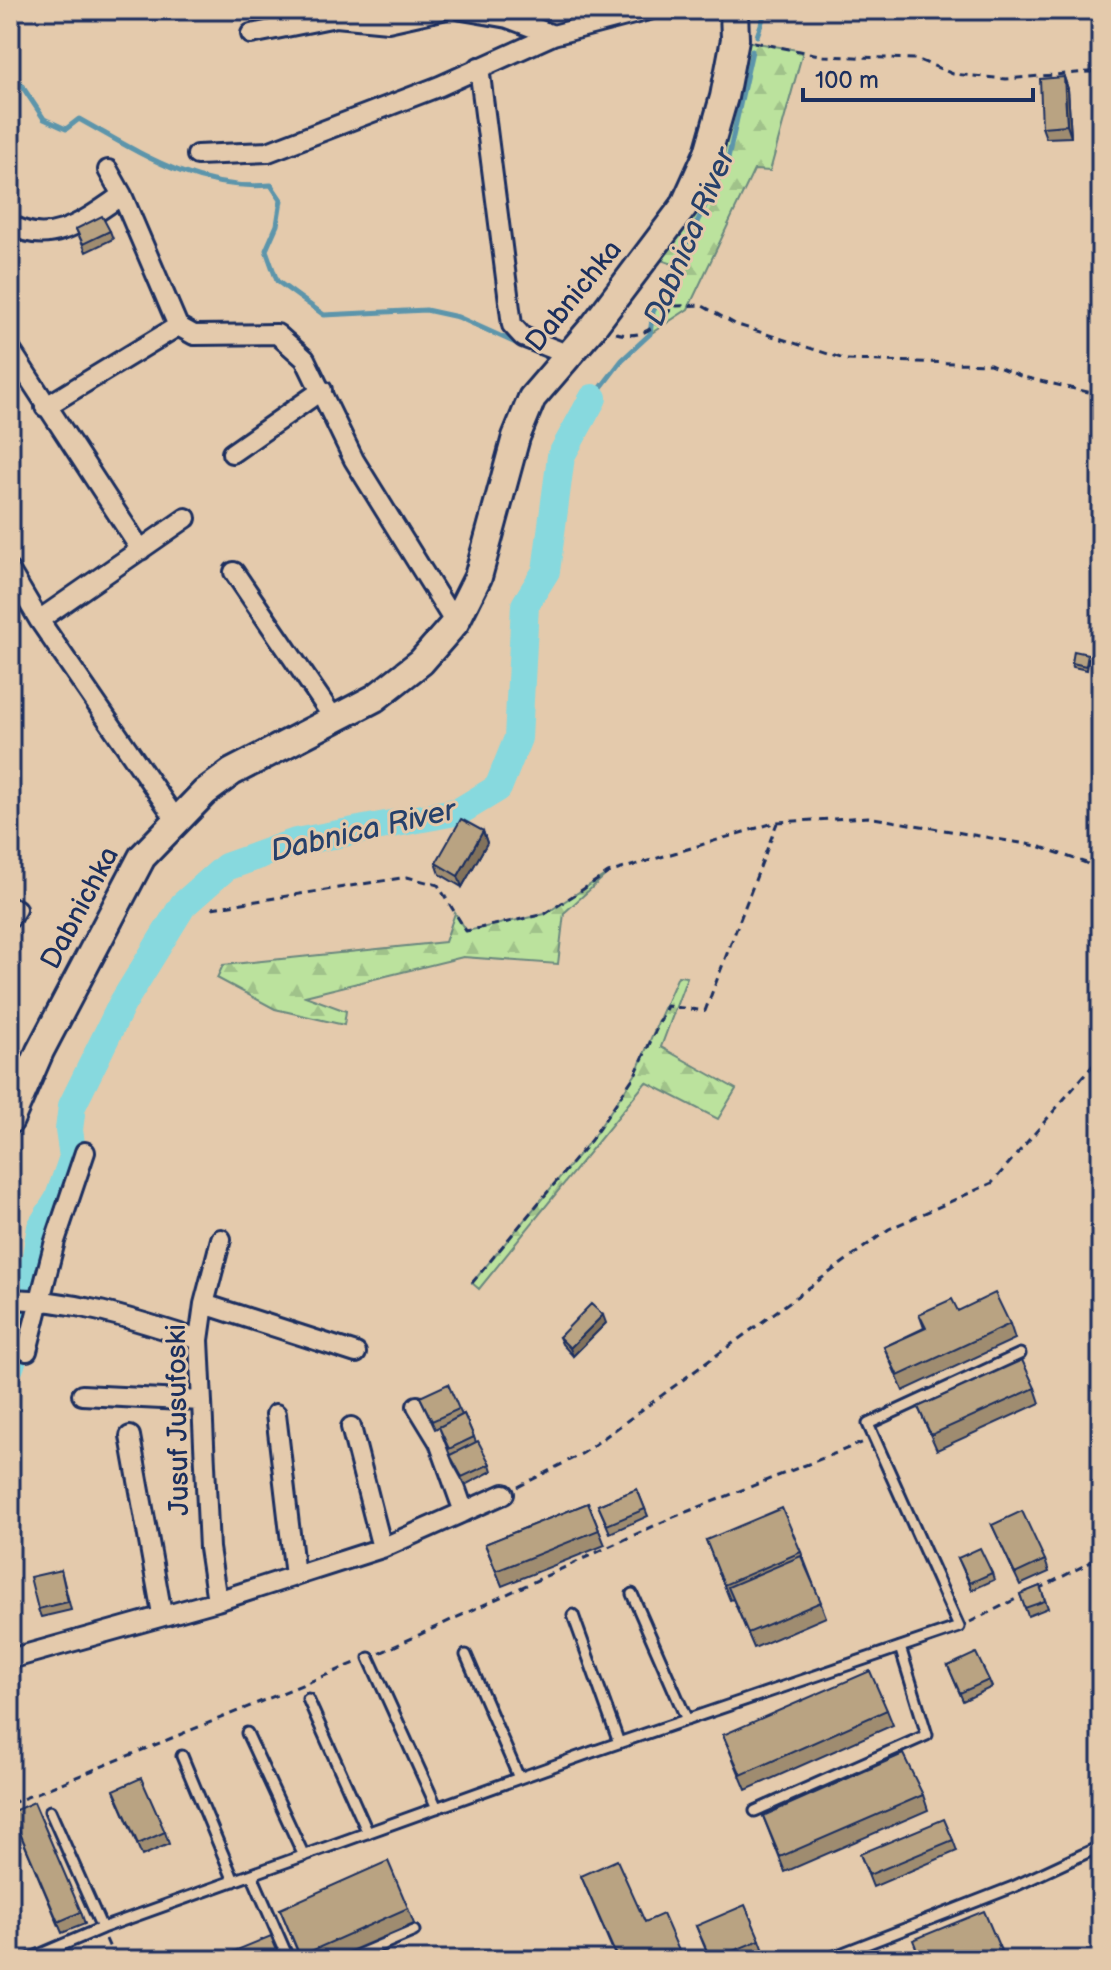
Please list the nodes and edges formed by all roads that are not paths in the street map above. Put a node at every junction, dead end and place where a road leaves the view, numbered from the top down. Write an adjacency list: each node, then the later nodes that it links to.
1 (442, 10): 6 (street)
2 (462, 10): 7 (street)
3 (649, 10): 5 (street)
4 (734, 10): 15 (street, Dabnichka)
5 (624, 13): 7 (street)
6 (251, 34)
7 (553, 35): 8 (street)
8 (479, 67): 9 (street); 15 (street)
9 (197, 155)
10 (108, 170): 11 (street)
11 (122, 195): 12 (street); 13 (street)
12 (10, 224)
13 (178, 326): 16 (street); 17 (street)
14 (10, 349): 17 (street)
15 (569, 355): 24 (street, Dabnichka)
16 (322, 390): 18 (street); 24 (street)
17 (45, 407): 20 (street)
18 (232, 453)
19 (186, 518): 20 (street)
20 (141, 550): 23 (street)
21 (10, 571): 23 (street)
22 (234, 572): 25 (street)
23 (39, 620): 26 (street)
24 (455, 623): 25 (street, Dabnichka)
25 (335, 720): 26 (street, Dabnichka)
26 (177, 821): 27 (street, Dabnichka)
27 (10, 1120)
28 (85, 1152): 31 (street)
29 (221, 1239): 32 (street, Jusuf Jusufoski)
30 (10, 1299): 31 (street)
31 (41, 1299): 33 (street); 34 (street)
32 (204, 1304): 33 (street, Jusuf Jusufoski); 35 (street)
33 (199, 1340): 38 (street, Jusuf Jusufoski)
34 (27, 1351)
35 (356, 1353)
36 (1020, 1354): 51 (lane)
37 (82, 1395): 38 (street)
38 (202, 1401): 48 (street, Jusuf Jusufoski)
39 (417, 1406): 44 (street)
40 (276, 1414): 46 (street)
41 (351, 1427): 45 (street)
42 (130, 1436): 49 (street)
43 (504, 1494): 44 (street)
44 (464, 1512): 45 (street)
45 (382, 1548): 46 (street)
46 (295, 1576): 48 (street)
47 (632, 1594): 56 (lane)
48 (217, 1601): 49 (street)
49 (162, 1614): 54 (street)
50 (573, 1615): 58 (lane)
51 (900, 1647): 56 (lane); 63 (lane)
52 (466, 1655): 60 (lane)
53 (369, 1658): 61 (lane)
54 (10, 1659)
55 (308, 1699): 64 (lane)
56 (687, 1720): 58 (lane)
57 (247, 1733): 66 (lane)
58 (619, 1743): 60 (lane)
59 (182, 1756): 68 (lane)
60 (519, 1778): 61 (lane)
61 (437, 1808): 64 (lane)
62 (50, 1811): 69 (lane)
63 (755, 1811)
64 (368, 1833): 66 (lane)
65 (1101, 1846): 74 (lane)
66 (304, 1856): 67 (lane)
67 (252, 1875): 68 (lane); 72 (lane)
68 (234, 1881): 69 (lane)
69 (102, 1928): 71 (lane)
70 (414, 1931): 73 (lane)
71 (27, 1960)
72 (289, 1960)
73 (346, 1960)
74 (825, 1960)

